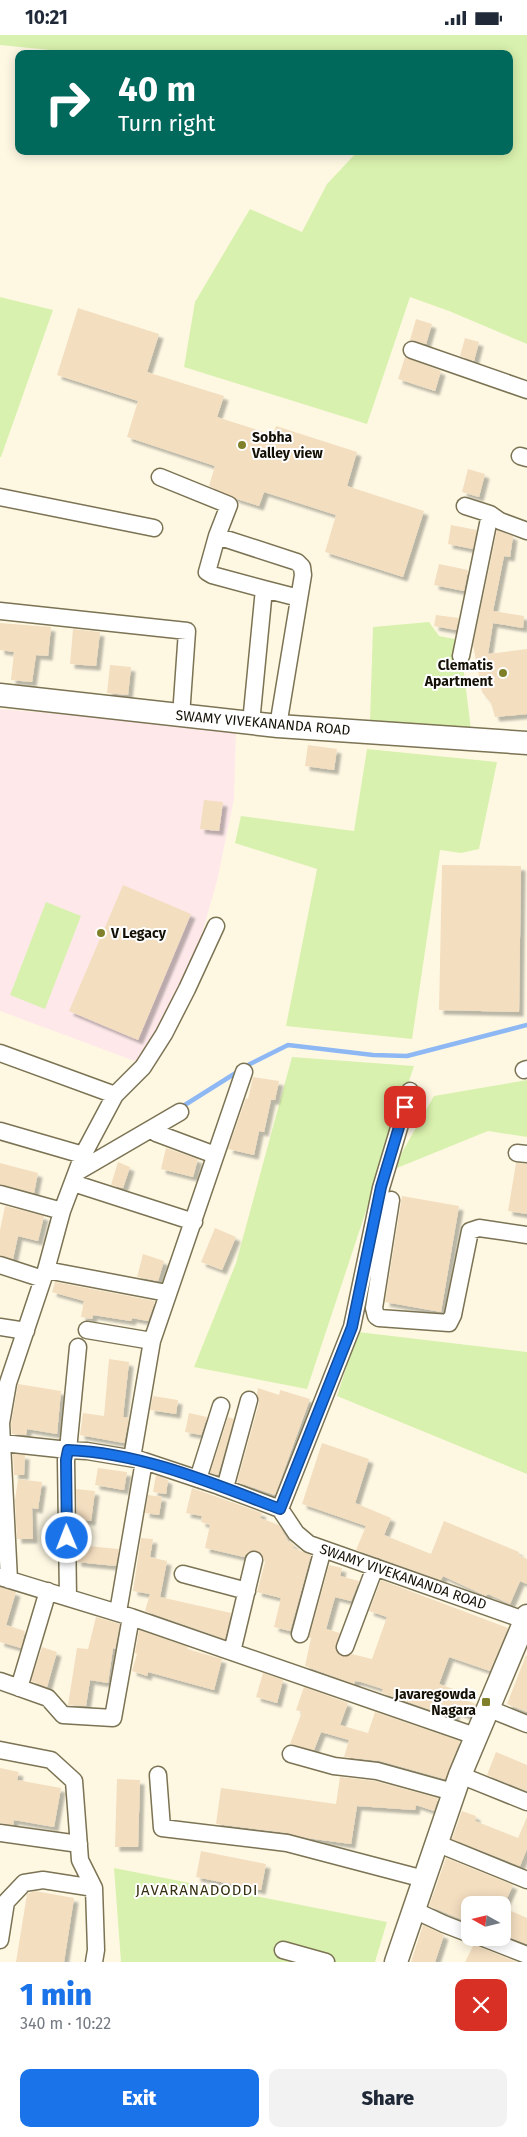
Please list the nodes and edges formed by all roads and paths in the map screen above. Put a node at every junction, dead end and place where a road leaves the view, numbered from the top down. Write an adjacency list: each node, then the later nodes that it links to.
1 (412, 350): 2 (street)
2 (527, 390)
3 (160, 477): 9 (street)
4 (0, 497): 7 (street)
5 (465, 506): 6 (street)
6 (490, 514): 8 (street); 13 (street)
7 (154, 528)
8 (527, 531)
9 (217, 536): 10 (street); 11 (street)
10 (264, 589): 11 (street); 14 (street)
11 (299, 598): 15 (street)
12 (0, 611): 17 (street)
13 (461, 656)
14 (256, 675): 15 (street); 18 (street)
15 (284, 678): 19 (street)
16 (0, 695): 17 (street, SWAMY VIVEKANANDA ROAD)
17 (181, 716): 18 (street, SWAMY VIVEKANANDA ROAD)
18 (251, 723): 19 (street, SWAMY VIVEKANANDA ROAD)
19 (278, 726): 20 (street, SWAMY VIVEKANANDA ROAD)
20 (527, 743)
21 (216, 926): 25 (street)
22 (0, 1053): 25 (street)
23 (244, 1072): 30 (street)
24 (410, 1091): 52 (street)
25 (115, 1095): 29 (street)
26 (180, 1112): 31 (street)
27 (0, 1131): 29 (street)
28 (156, 1133): 30 (street)
29 (83, 1155): 31 (street)
30 (215, 1155): 35 (street)
31 (75, 1178): 34 (street); 35 (street)
32 (0, 1194): 34 (street)
33 (391, 1200): 36 (street)
34 (62, 1211): 38 (street)
35 (194, 1222): 39 (street)
36 (527, 1235)
37 (0, 1265): 38 (street)
38 (44, 1275): 39 (street); 42 (street)
39 (168, 1293): 43 (street)
40 (0, 1327): 42 (street)
41 (87, 1330): 43 (street)
42 (26, 1331): 47 (street)
43 (152, 1341): 49 (street)
44 (78, 1347): 48 (street)
45 (249, 1400): 51 (street)
46 (221, 1406): 50 (street)
47 (3, 1443): 48 (street); 57 (street)
48 (68, 1450): 49 (street); 60 (street)
49 (138, 1460): 50 (street); 61 (street)
50 (198, 1479): 51 (street)
51 (225, 1488): 52 (street)
52 (280, 1509): 53 (street, SWAMY VIVEKANANDA ROAD)
53 (323, 1549): 55 (street, SWAMY VIVEKANANDA ROAD); 63 (street)
54 (254, 1559): 59 (street)
55 (375, 1567): 62 (street, SWAMY VIVEKANANDA ROAD); 64 (street)
56 (182, 1574): 59 (street)
57 (5, 1579): 58 (street)
58 (48, 1591): 60 (street); 67 (street)
59 (246, 1591): 65 (street)
60 (68, 1597): 61 (street)
61 (125, 1615): 65 (street); 67 (street)
62 (526, 1619): 68 (street, SWAMY VIVEKANANDA ROAD)
63 (300, 1634)
64 (345, 1647)
65 (232, 1652): 70 (street)
66 (0, 1681): 67 (street)
67 (19, 1688)
68 (487, 1708): 69 (street); 70 (street, SWAMY VIVEKANANDA ROAD)
69 (527, 1724)
70 (475, 1736): 74 (street, SWAMY VIVEKANANDA ROAD)
71 (0, 1749): 78 (street)
72 (291, 1754): 74 (street)
73 (158, 1775): 79 (street)
74 (457, 1784): 75 (street); 77 (street, SWAMY VIVEKANANDA ROAD)
75 (527, 1802)
76 (0, 1833): 78 (street)
77 (436, 1843): 79 (street, SWAMY VIVEKANANDA ROAD); 80 (street)
78 (79, 1844): 81 (street)
79 (424, 1879): 82 (street, SWAMY VIVEKANANDA ROAD)
80 (527, 1880)
81 (94, 1888): 84 (street); 88 (street)
82 (414, 1910): 83 (street); 90 (street, SWAMY VIVEKANANDA ROAD)
83 (461, 1930)
84 (0, 1940)
85 (504, 1946): 87 (street)
86 (283, 1950): 89 (street)
87 (527, 1955)
88 (94, 1962)
89 (326, 1962)
90 (396, 1962)

